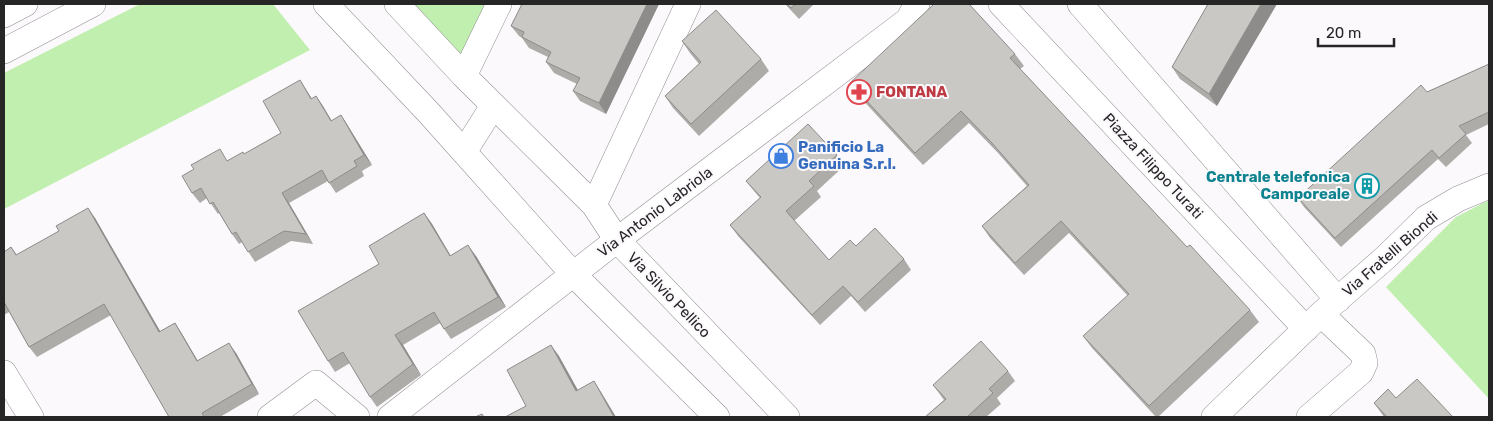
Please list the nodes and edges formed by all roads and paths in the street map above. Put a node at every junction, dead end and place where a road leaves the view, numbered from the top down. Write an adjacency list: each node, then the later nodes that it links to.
1 (25, 4): 10 (street)
2 (93, 4): 11 (street)
3 (326, 4): 14 (street)
4 (397, 4): 12 (street, Via Silvio Pellico)
5 (499, 4): 12 (street)
6 (688, 4): 16 (street)
7 (917, 4): 17 (street, Via Antonio Labriola)
8 (1001, 4): 19 (street, Piazza Filippo Turati)
9 (1080, 4): 19 (street)
10 (4, 15)
11 (4, 50)
12 (464, 76): 13 (street, Via Silvio Pellico)
13 (493, 106): 14 (street); 16 (street, Via Silvio Pellico)
14 (464, 152): 18 (street)
15 (1489, 186): 19 (street, Via Fratelli Biondi)
16 (594, 205): 17 (street, Via Silvio Pellico)
17 (617, 240): 18 (street, Via Antonio Labriola); 26 (street, Via Silvio Pellico)
18 (573, 274): 24 (street, Via Antonio Labriola); 25 (street)
19 (1322, 314): 27 (street, Via Fratelli Biondi); 28 (street)
20 (4, 374): 21 (street)
21 (31, 417)
22 (270, 417): 23 (street)
23 (357, 417)
24 (390, 417)
25 (717, 417)
26 (787, 417)
27 (1214, 417)
28 (1309, 417)

